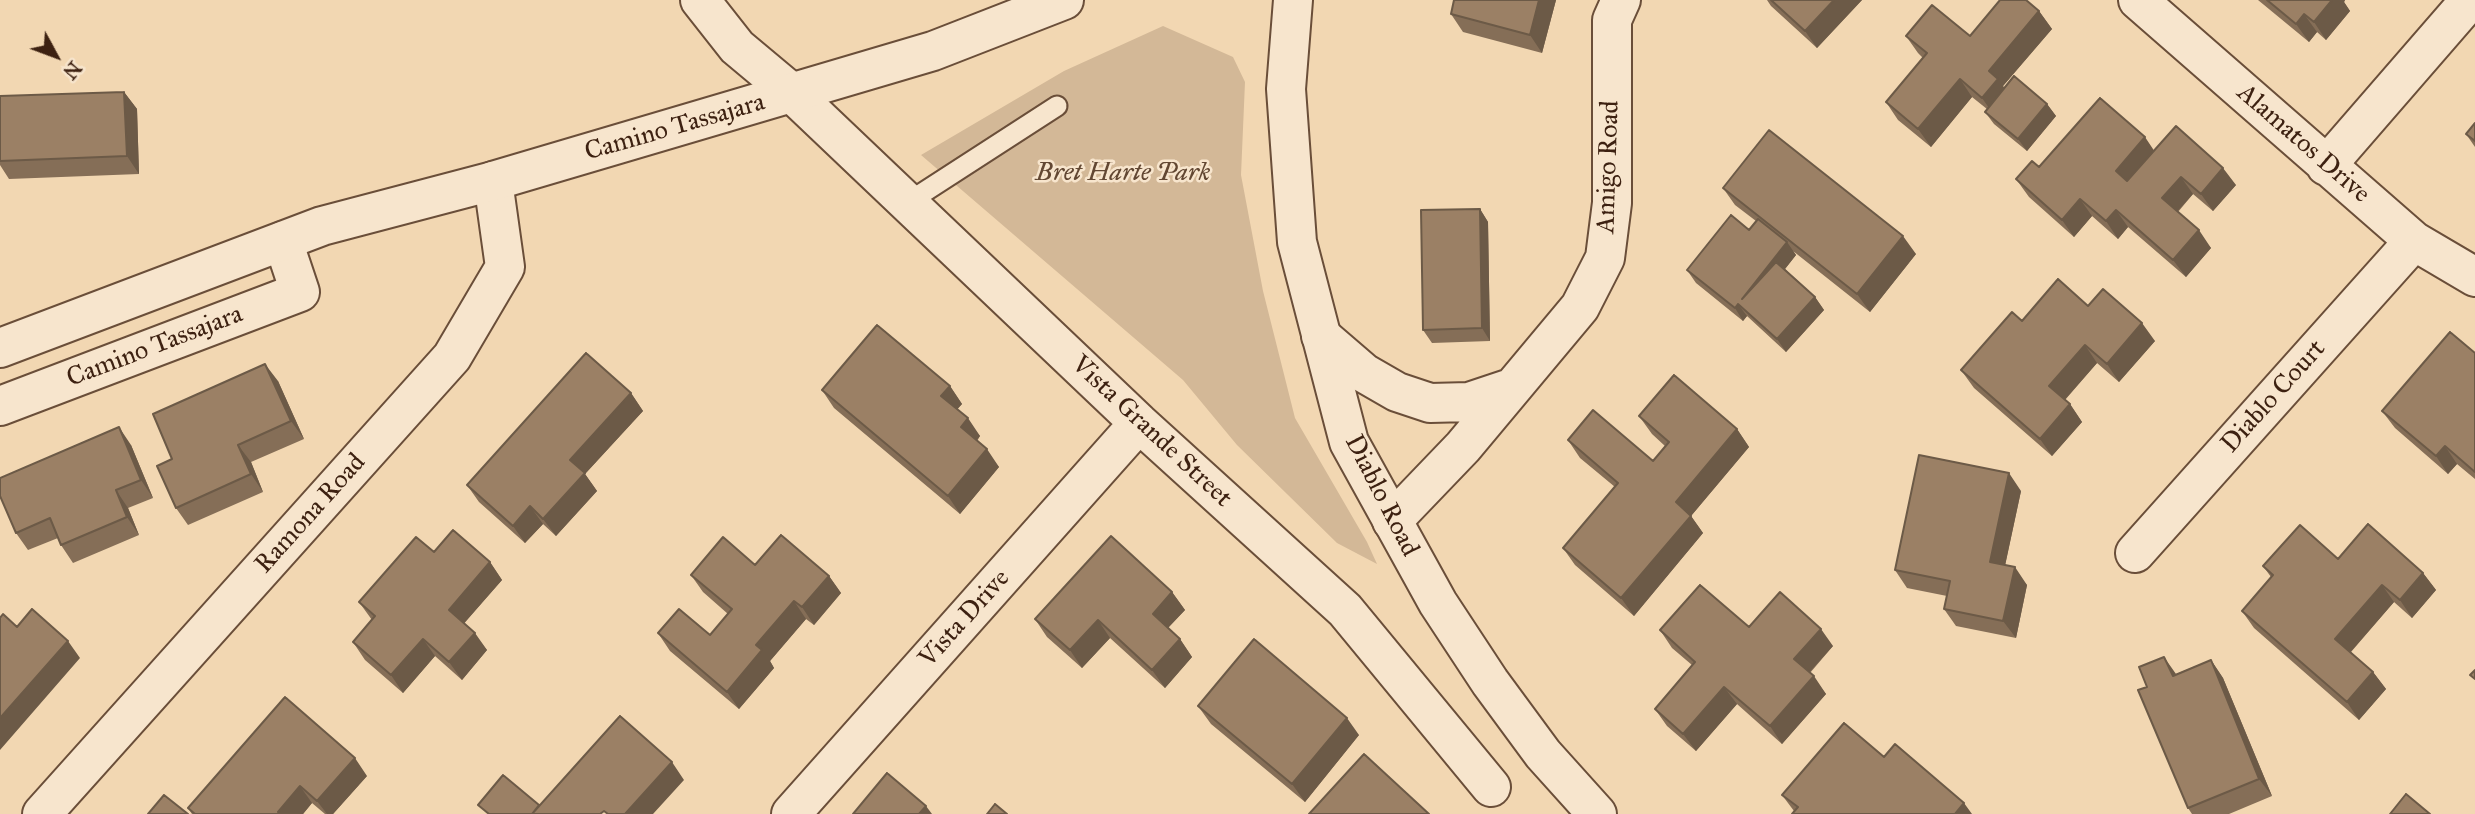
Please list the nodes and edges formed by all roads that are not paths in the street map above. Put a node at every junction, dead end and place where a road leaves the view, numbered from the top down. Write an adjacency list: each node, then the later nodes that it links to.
1 (700, 0): 7 (street, Vista Grande Street)
2 (1064, 0): 7 (street, Camino Tassajara)
3 (1293, 0): 15 (street, Diablo Road)
4 (1621, 0): 17 (street, Amigo Road)
5 (2138, 0): 9 (street, Alamatos Drive)
6 (2470, 0): 9 (street)
7 (792, 93): 10 (street, Camino Tassajara); 11 (street, Vista Grande Street)
8 (1057, 106): 11 (lane)
9 (2326, 166): 13 (street, Alamatos Drive)
10 (493, 181): 12 (street, Camino Tassajara); 23 (street, Ramona Road)
11 (907, 203): 19 (street, Vista Grande Street)
12 (283, 241): 16 (street, Camino Tassajara); 18 (street, Camino Tassajara)
13 (2414, 241): 14 (street, Alamatos Drive); 21 (street, Diablo Court)
14 (2475, 277)
15 (1321, 336): 17 (street); 20 (street, Diablo Road)
16 (0, 348)
17 (1511, 388): 20 (street, Amigo Road)
18 (0, 406)
19 (1139, 423): 22 (street, Vista Grande Street); 24 (street, Vista Drive)
20 (1392, 521): 25 (street, Diablo Road)
21 (2135, 553)
22 (1491, 787)
23 (42, 814)
24 (791, 814)
25 (1597, 814)

